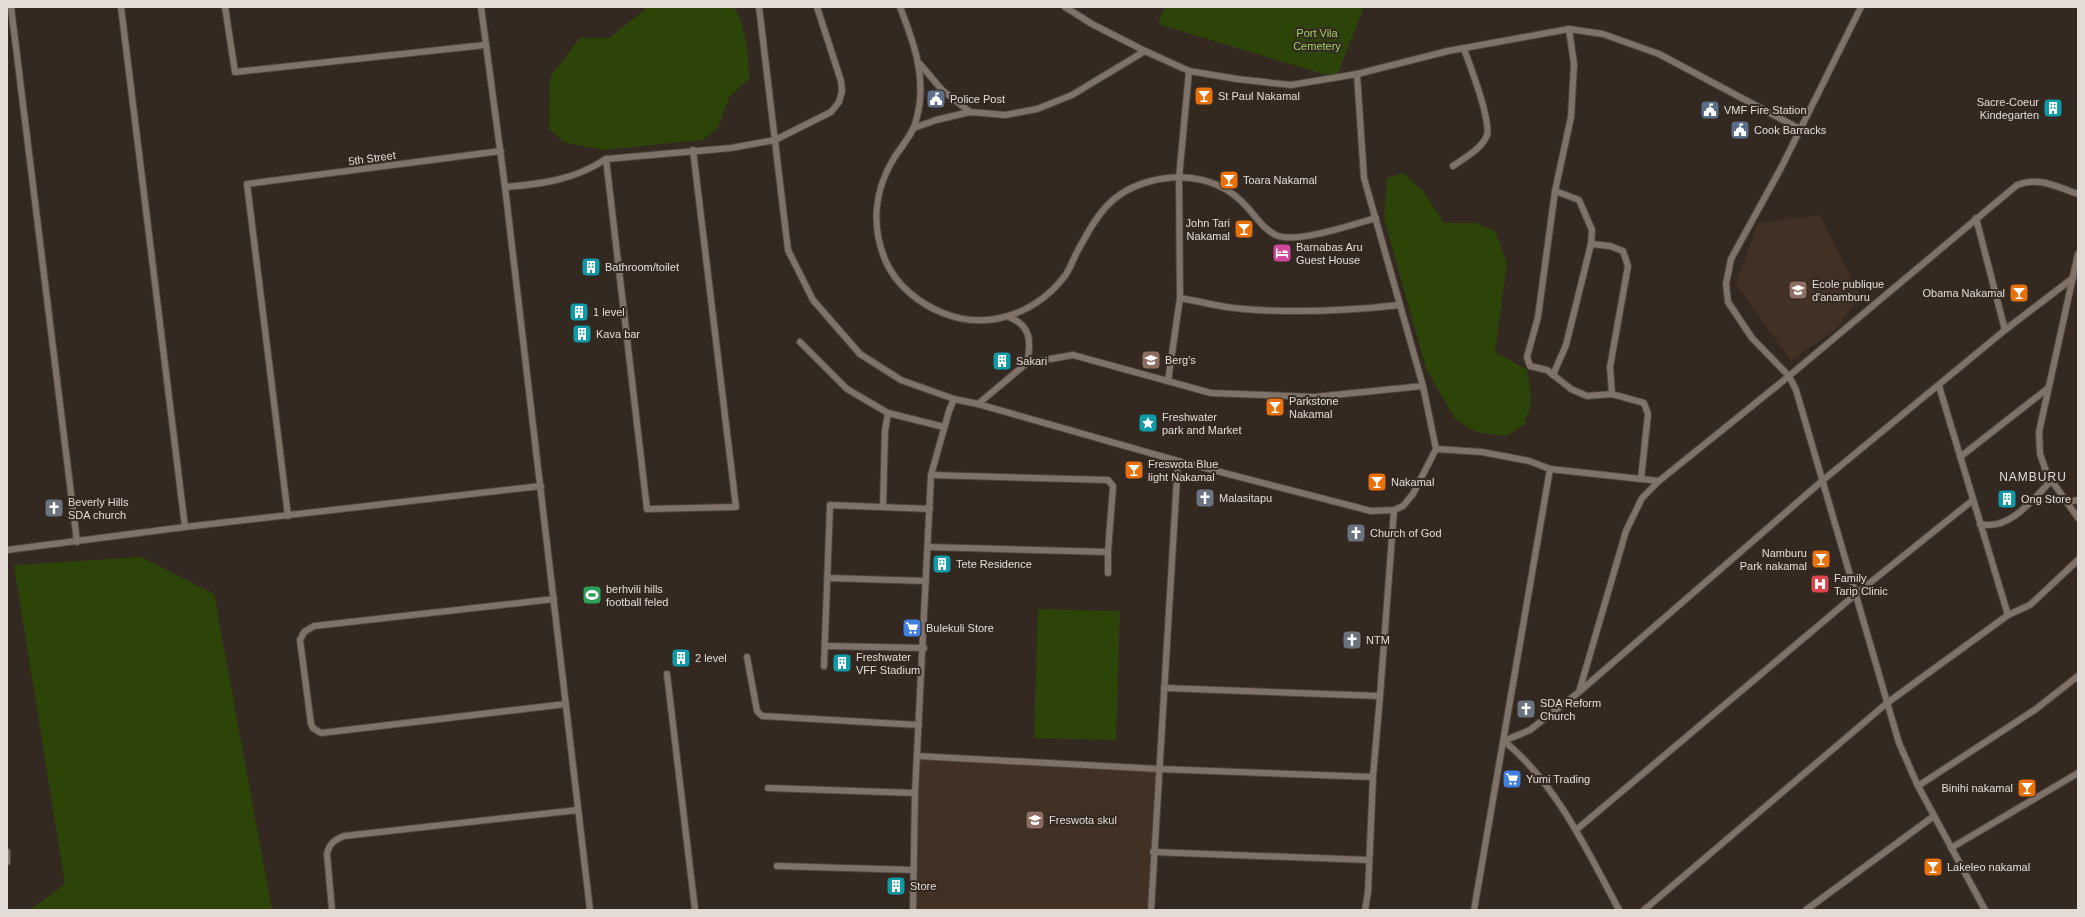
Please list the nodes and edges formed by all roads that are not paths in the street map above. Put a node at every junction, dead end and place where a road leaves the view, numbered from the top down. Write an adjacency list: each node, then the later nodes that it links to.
1 (11, 7): 71 (street)
2 (121, 7): 70 (street)
3 (225, 7): 11 (street)
4 (481, 7): 11 (street)
5 (759, 7): 20 (street)
6 (818, 7): 20 (street)
7 (900, 7): 14 (street)
8 (1065, 7): 13 (street)
9 (1861, 7): 19 (street)
10 (1568, 30): 12 (street); 19 (street); 27 (street)
11 (485, 45): 22 (street)
12 (1464, 49): 16 (street); 24 (street)
13 (1145, 51): 15 (street); 17 (street)
14 (919, 62): 17 (street); 18 (street)
15 (1188, 71): 16 (street); 25 (street)
16 (1357, 74): 29 (street)
17 (970, 112): 18 (street)
18 (914, 128): 36 (street)
19 (1800, 129): 41 (street)
20 (775, 140): 21 (street); 47 (street)
21 (694, 150): 23 (street); 23 (street)
22 (500, 151): 26 (street); 67 (street, 5th Street)
23 (606, 159): 26 (street)
24 (1453, 166)
25 (1179, 178): 29 (street); 34 (street); 36 (street)
26 (505, 187): 60 (street)
27 (1555, 190): 31 (street); 40 (street)
28 (2078, 194): 30 (street)
29 (1376, 218): 35 (street)
30 (1976, 218): 37 (street); 41 (street)
31 (1591, 244): 40 (street); 46 (street)
32 (2078, 254): 33 (street)
33 (2073, 278): 37 (street); 45 (street)
34 (1180, 298): 35 (street); 42 (street)
35 (1400, 305): 43 (street)
36 (1009, 317): 39 (street)
37 (2005, 330): 44 (street)
38 (800, 342): 49 (street)
39 (1027, 364): 42 (street); 48 (street)
40 (1553, 375): 46 (street)
41 (1789, 376): 58 (street); 59 (street)
42 (1168, 381): 43 (street)
43 (1423, 386): 51 (street)
44 (1939, 386): 52 (street); 59 (street)
45 (2047, 389): 52 (street); 57 (street)
46 (1612, 394): 56 (street)
47 (954, 399): 48 (street); 50 (street)
48 (978, 404): 53 (street)
49 (888, 413): 50 (street); 64 (street)
50 (944, 427): 55 (street)
51 (1436, 448): 54 (street); 66 (street)
52 (1960, 457): 61 (street)
53 (1178, 461): 66 (street); 88 (street)
54 (1550, 469): 56 (street); 94 (street)
55 (931, 475): 65 (street); 74 (street)
56 (1641, 479): 58 (street)
57 (2052, 480): 63 (street); 69 (street)
58 (1658, 481): 89 (street)
59 (1822, 481): 79 (street); 89 (street)
60 (541, 486): 67 (street); 80 (street)
61 (1973, 500): 69 (street); 79 (street)
62 (2078, 500): 63 (street)
63 (2068, 502): 68 (street)
64 (883, 506): 65 (street); 77 (street)
65 (930, 509): 72 (street)
66 (1394, 510): 90 (street)
67 (288, 516): 70 (street)
68 (2078, 518)
69 (1980, 524): 81 (street)
70 (185, 527): 71 (street)
71 (77, 542): 73 (street)
72 (928, 547): 74 (street); 78 (street)
73 (7, 550)
74 (1108, 552): 76 (street)
75 (2078, 560): 81 (street)
76 (1108, 573)
77 (828, 578): 78 (street); 82 (street)
78 (926, 581): 83 (street)
79 (1856, 594): 91 (street); 104 (street)
80 (554, 599): 92 (street); 92 (street)
81 (2008, 615): 91 (street)
82 (825, 646): 83 (street); 85 (street)
83 (924, 648): 93 (street)
84 (747, 657): 93 (street)
85 (824, 666)
86 (667, 674): 114 (street)
87 (2078, 676): 99 (street)
88 (1164, 688): 90 (street); 96 (street)
89 (1579, 692): 94 (street)
90 (1380, 696): 98 (street)
91 (1887, 703): 99 (street); 120 (street)
92 (566, 704): 102 (street)
93 (919, 725): 95 (street)
94 (1504, 741): 104 (street); 118 (street)
95 (917, 756): 96 (street); 101 (street)
96 (1159, 769): 98 (street); 107 (street)
97 (2078, 773): 105 (street)
98 (1373, 777): 108 (street)
99 (1918, 786): 103 (street)
100 (768, 788): 101 (street)
101 (915, 793): 111 (street)
102 (578, 810): 112 (street); 113 (street)
103 (1934, 816): 105 (street); 121 (street)
104 (1576, 830): 119 (street)
105 (1951, 848): 122 (street)
106 (7, 852): 109 (street)
107 (1154, 852): 108 (street); 116 (street)
108 (1369, 860): 117 (street)
109 (7, 862)
110 (777, 866): 111 (street)
111 (914, 870): 115 (street)
112 (332, 910)
113 (590, 910)
114 (695, 910)
115 (913, 910)
116 (1151, 910)
117 (1365, 910)
118 (1474, 910)
119 (1619, 910)
120 (1644, 910)
121 (1806, 910)
122 (1985, 910)

